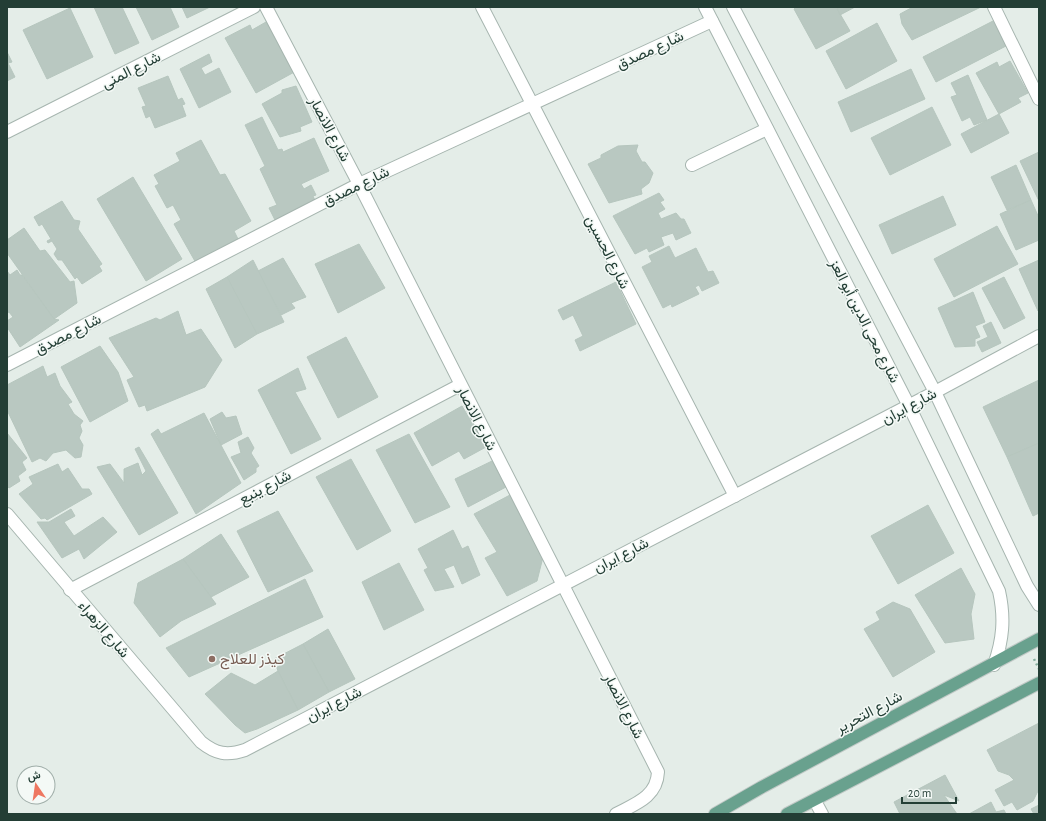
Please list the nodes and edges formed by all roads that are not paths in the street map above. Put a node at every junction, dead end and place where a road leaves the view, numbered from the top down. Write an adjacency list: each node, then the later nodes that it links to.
1 (254, 7): 11 (street, شارع المنى)
2 (266, 7): 13 (street, شارع الانصار)
3 (482, 7): 9 (street, شارع الحسين)
4 (705, 7): 7 (street, شارع محى الدين أبو العز)
5 (734, 7): 17 (street, شارع محى الدين أبو العز)
6 (994, 7): 8 (street)
7 (712, 21): 9 (street, شارع مصدق); 10 (street, شارع محى الدين أبو العز)
8 (1038, 96)
9 (532, 104): 13 (street, شارع مصدق); 19 (street, شارع الحسين)
10 (767, 129): 12 (street); 18 (street, شارع محى الدين أبو العز)
11 (7, 132)
12 (692, 165)
13 (359, 184): 15 (street, شارع مصدق); 16 (street, شارع الانصار)
14 (1039, 336): 17 (street, شارع ايران)
15 (7, 365)
16 (460, 385): 21 (street, شارع الانصار); 22 (street, شارع ينبع)
17 (935, 392): 18 (street, شارع ايران); 23 (street, شارع محى الدين أبو العز)
18 (909, 406): 19 (street, شارع ايران); 25 (street, شارع محى الدين أبو العز)
19 (735, 496): 21 (street, شارع ايران)
20 (7, 514): 22 (street, شارع الزهراء)
21 (562, 586): 27 (street, شارع ايران); 29 (street, شارع الانصار)
22 (70, 590): 27 (street, شارع الزهراء)
23 (1039, 605)
24 (1039, 639): 25 (main road, شارع التحرير)
25 (994, 665): 30 (main road, شارع التحرير)
26 (1039, 683): 28 (main road)
27 (201, 742)
28 (815, 801): 31 (main road); 32 (street)
29 (616, 814)
30 (715, 814)
31 (787, 814)
32 (822, 814)

